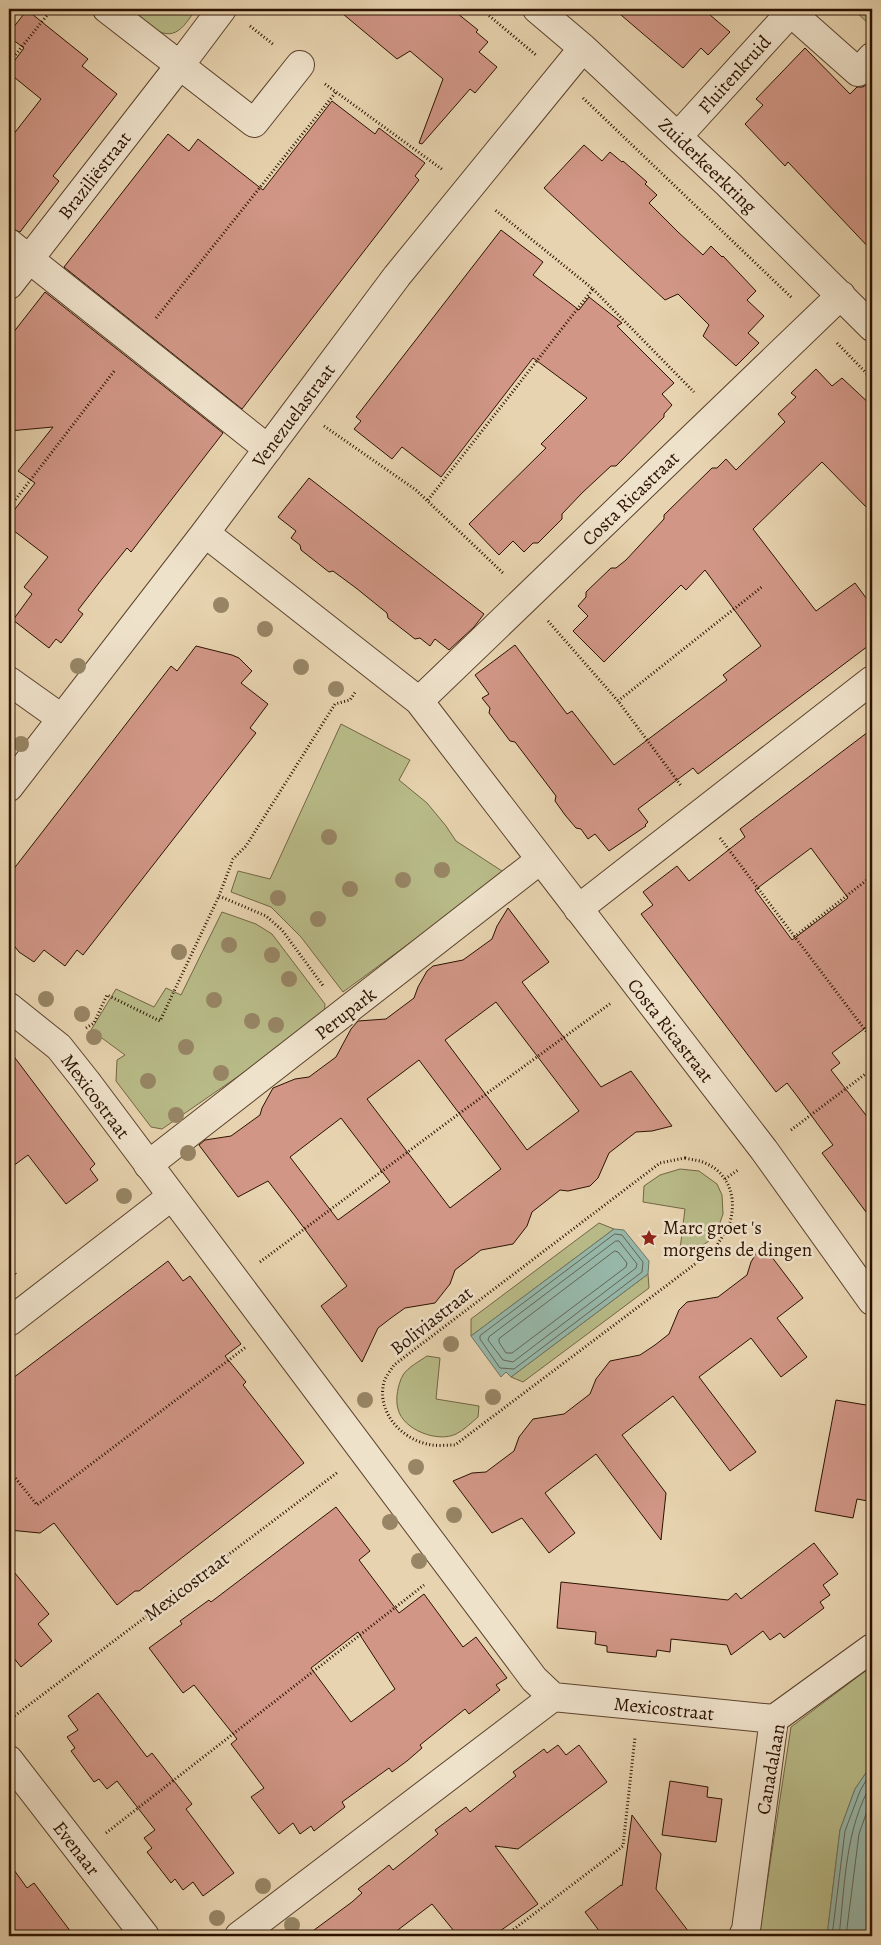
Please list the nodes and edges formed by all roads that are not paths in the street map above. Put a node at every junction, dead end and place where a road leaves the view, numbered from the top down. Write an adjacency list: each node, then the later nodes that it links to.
1 (108, 9): 7 (street)
2 (222, 9): 7 (street, Braziliëstraat)
3 (537, 9): 5 (street, Zuiderkeerkring)
4 (789, 10): 6 (street, Fluitenkruid); 9 (street, Fluitenkruid)
5 (584, 48): 9 (street, Zuiderkeerkring); 14 (street, Venezuelastraat)
6 (872, 57)
7 (180, 65): 8 (street); 10 (street, Braziliëstraat)
8 (300, 65)
9 (678, 136): 12 (street, Zuiderkeerkring)
10 (19, 251): 11 (street, Braziliëstraat); 14 (street)
11 (9, 285)
12 (841, 295): 13 (street, Zuiderkeerkring); 18 (street, Costa Ricastraat)
13 (872, 328)
14 (268, 449): 15 (street, Venezuelastraat)
15 (205, 533): 18 (street, Costa Ricastraat); 19 (street, Venezuelastraat)
16 (872, 680): 22 (street)
17 (9, 681): 19 (street)
18 (419, 701): 21 (street, Costa Ricastraat)
19 (61, 718): 20 (street, Venezuelastraat)
20 (9, 787)
21 (540, 860): 22 (street, Costa Ricastraat); 24 (street, Perupark)
22 (578, 910): 26 (street, Costa Ricastraat)
23 (9, 1007): 24 (street, Mexicostraat)
24 (148, 1165): 25 (street, Mexicostraat)
25 (172, 1196): 27 (street); 29 (street, Mexicostraat)
26 (872, 1301)
27 (9, 1322)
28 (872, 1648): 30 (street, Canadalaan)
29 (553, 1697): 30 (street, Mexicostraat); 33 (street)
30 (774, 1719): 34 (street, Canadalaan)
31 (9, 1760): 32 (street, Evenaar)
32 (145, 1936)
33 (239, 1936)
34 (743, 1936)

